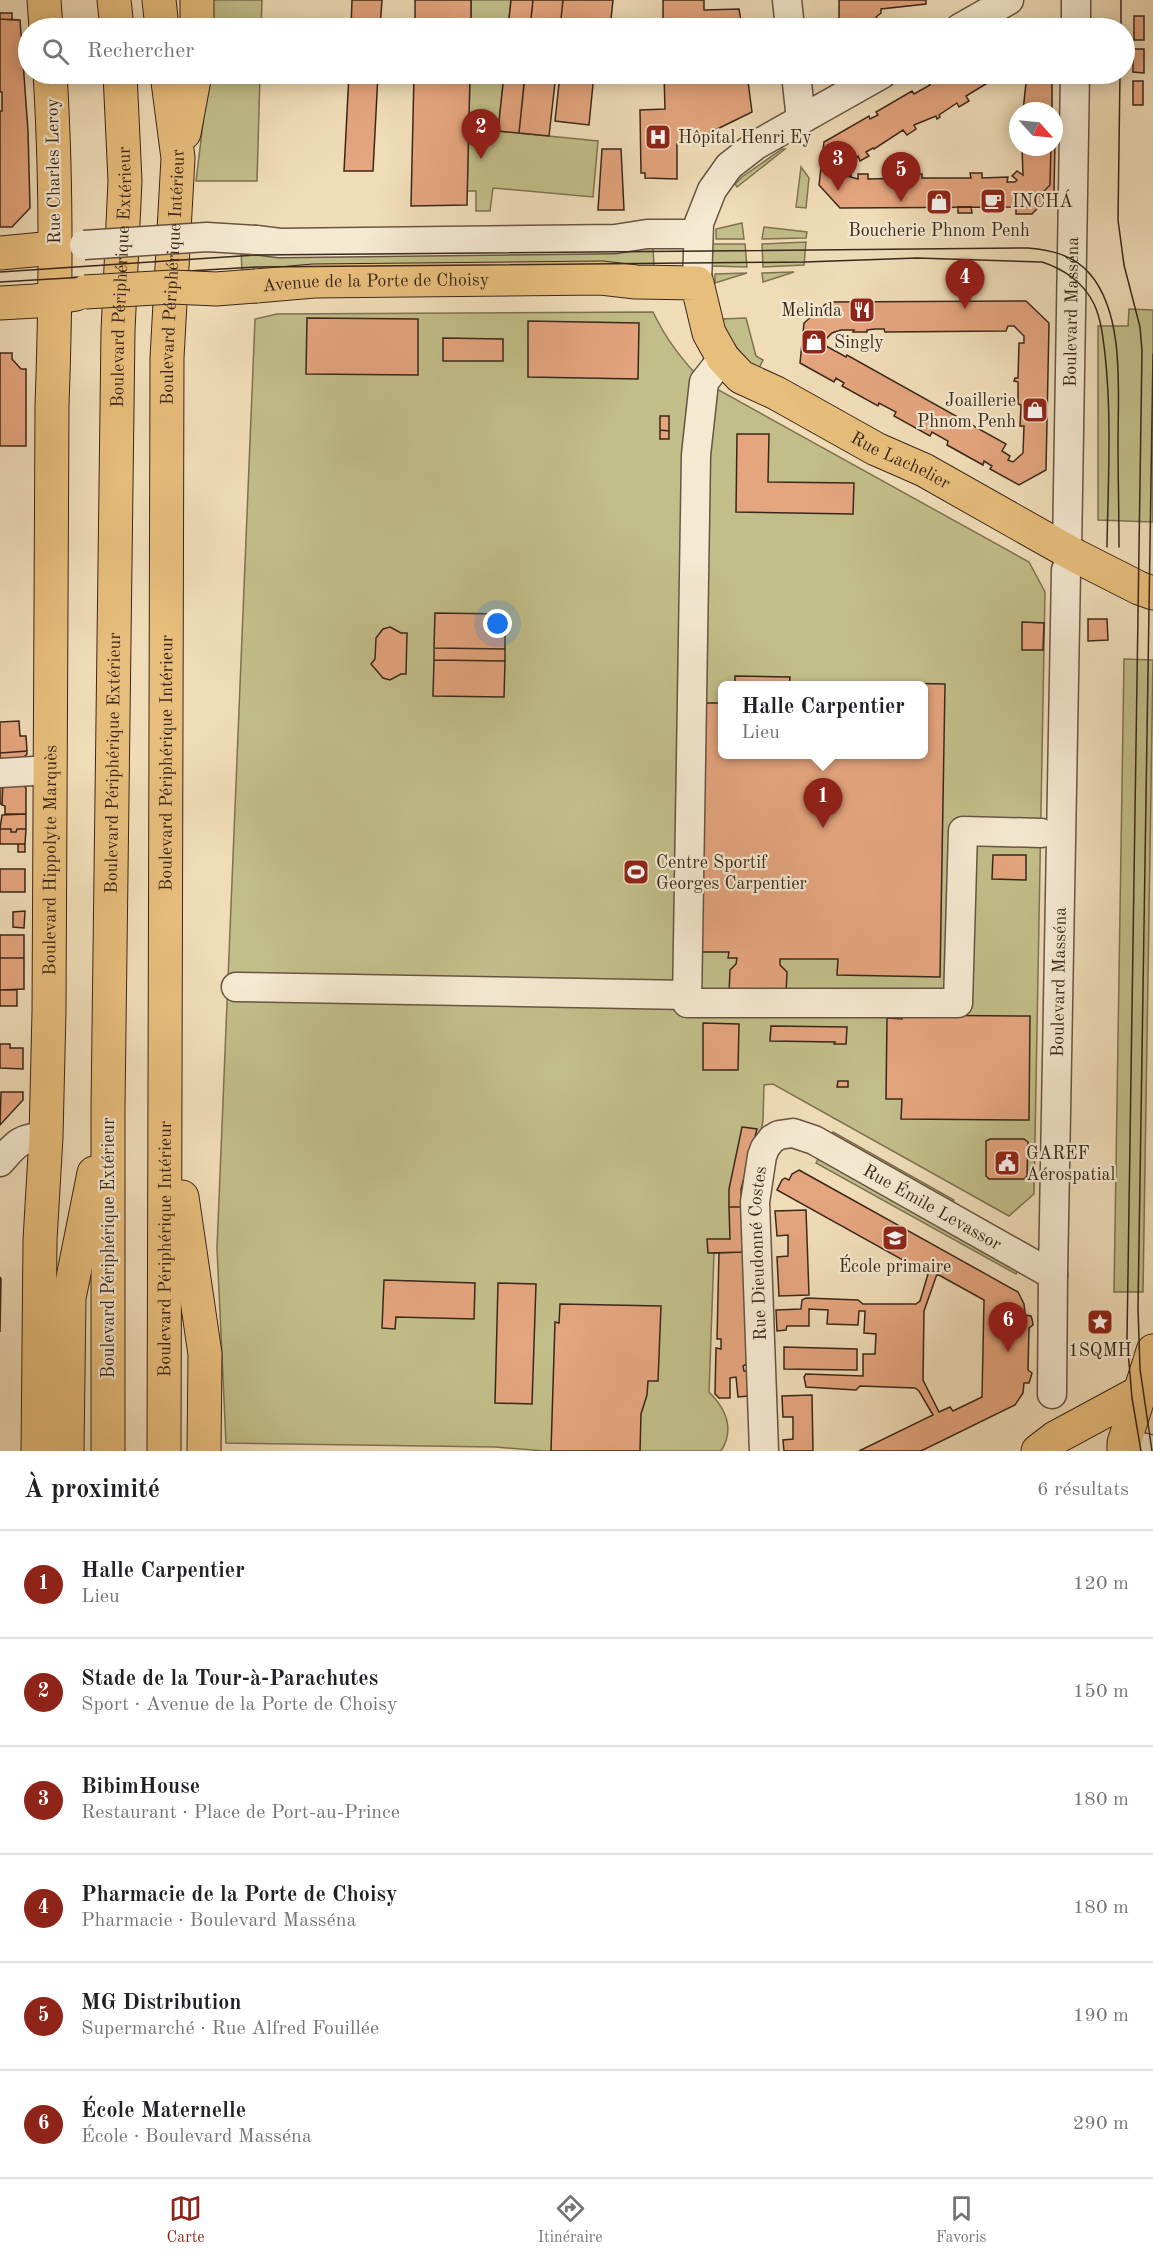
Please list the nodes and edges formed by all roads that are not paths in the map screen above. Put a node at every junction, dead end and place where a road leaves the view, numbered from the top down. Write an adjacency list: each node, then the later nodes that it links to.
1 (44, 0): 8 (main road)
2 (114, 0): 9 (main road)
3 (159, 0): 10 (main road)
4 (197, 0): 11 (main road)
5 (787, 0): 12 (street)
6 (1010, 0): 13 (street)
7 (1076, 0): 14 (street)
8 (45, 18)
9 (116, 18)
10 (161, 18)
11 (197, 18)
12 (789, 18)
13 (978, 18)
14 (1076, 18)
15 (51, 84): 26 (main road, Rue Charles Leroy)
16 (120, 84): 38 (main road, Boulevard Périphérique Extérieur)
17 (168, 84): 23 (main road, Boulevard Périphérique Intérieur)
18 (194, 84): 23 (main road)
19 (797, 84): 22 (street)
20 (864, 84): 22 (street)
21 (1075, 84): 30 (street, Boulevard Masséna)
22 (801, 120): 24 (street)
23 (178, 158): 37 (main road, Boulevard Périphérique Intérieur)
24 (697, 234): 26 (street, bridge); 27 (street)
25 (0, 253): 26 (main road)
26 (66, 270): 27 (main road, Avenue de la Porte de Choisy, bridge); 28 (main road); 32 (main road, Boulevard Hippolyte Marquès)
27 (697, 283): 29 (main road, Rue Lachelier)
28 (0, 303)
29 (723, 358): 30 (main road, Rue Lachelier); 36 (street)
30 (1066, 560): 31 (main road, Rue Lachelier); 42 (street, Boulevard Masséna)
31 (1153, 593)
32 (50, 770): 33 (street); 39 (main road, Boulevard Hippolyte Marquès)
33 (0, 773)
34 (1041, 833): 36 (street)
35 (236, 987): 36 (street)
36 (687, 995)
37 (166, 1091): 51 (main road, Boulevard Périphérique Intérieur); 52 (main road)
38 (108, 1107): 49 (main road); 50 (main road, Boulevard Périphérique Extérieur)
39 (46, 1137): 41 (street); 48 (main road, Boulevard Hippolyte Marquès)
40 (814, 1140): 42 (street, Rue Émile Levassor); 53 (street, Rue Dieudonné Costes)
41 (0, 1161)
42 (1053, 1275): 45 (street, Boulevard Masséna)
43 (1153, 1351): 44 (main road)
44 (1142, 1391): 47 (main road); 54 (main road)
45 (1052, 1394)
46 (1153, 1422): 47 (main road)
47 (1125, 1449)
48 (38, 1451)
49 (67, 1451)
50 (108, 1451)
51 (164, 1451)
52 (204, 1451)
53 (764, 1451)
54 (1038, 1451)

